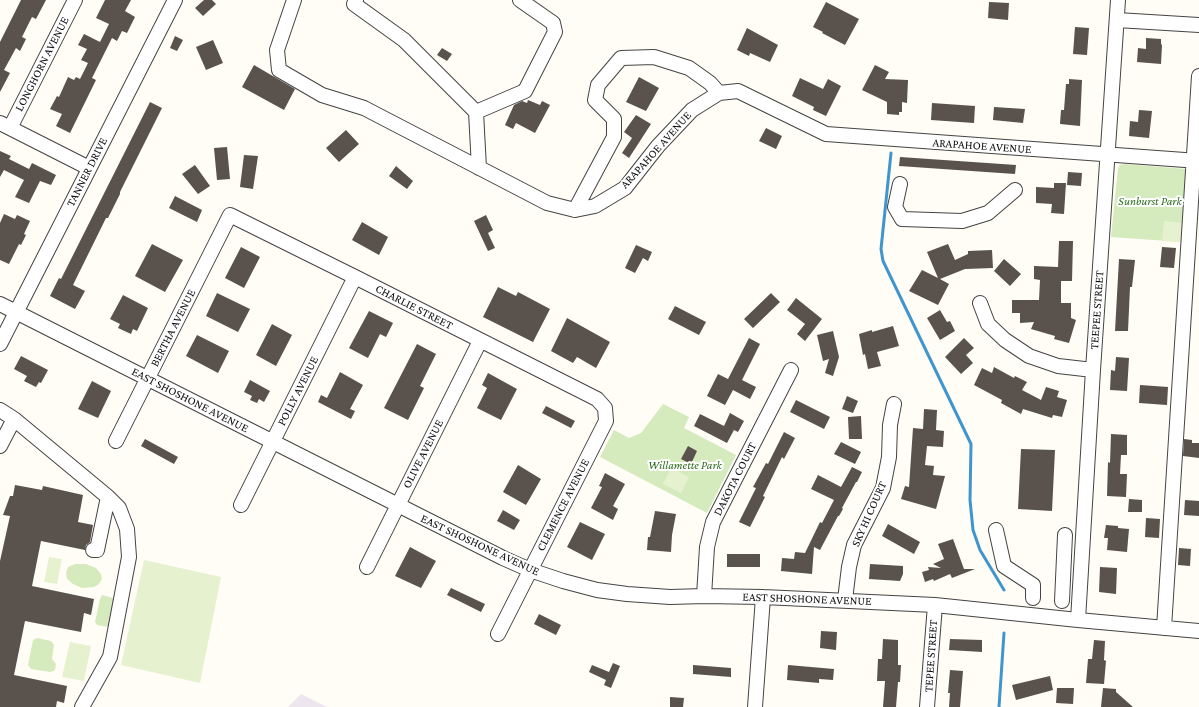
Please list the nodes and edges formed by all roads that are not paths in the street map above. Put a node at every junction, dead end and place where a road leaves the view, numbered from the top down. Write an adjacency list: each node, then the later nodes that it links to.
1 (75, 0): 12 (street, LONGHORN AVENUE)
2 (175, 0): 15 (street, TANNER DRIVE)
3 (294, 0): 16 (street, ARAPAHOE AVENUE)
4 (356, 0): 11 (street)
5 (520, 0): 11 (street)
6 (1118, 0): 7 (street, TEEPEE STREET)
7 (1117, 20): 8 (street); 13 (street, TEEPEE STREET)
8 (1199, 25)
9 (1199, 76): 14 (street)
10 (719, 93): 13 (street, ARAPAHOE AVENUE); 19 (street, ARAPAHOE AVENUE); 19 (street)
11 (476, 112): 16 (street)
12 (5, 126): 15 (street)
13 (1108, 155): 14 (street, ARAPAHOE AVENUE); 28 (street, TEEPEE STREET)
14 (1196, 160): 52 (street)
15 (89, 168): 24 (street, TANNER DRIVE)
16 (479, 168): 19 (street, ARAPAHOE AVENUE)
17 (900, 184): 18 (street)
18 (1016, 190)
19 (575, 210)
20 (230, 215): 21 (street, CHARLIE STREET); 29 (street, BERTHA AVENUE)
21 (355, 277): 25 (street, CHARLIE STREET); 35 (street, POLLY AVENUE)
22 (980, 303): 28 (street)
23 (0, 304): 24 (street, EAST SHOSHONE AVENUE)
24 (16, 312): 26 (street, TANNER DRIVE); 29 (street, EAST SHOSHONE AVENUE)
25 (480, 341): 30 (street, CHARLIE STREET); 39 (street, OLIVE AVENUE)
26 (0, 344)
27 (791, 370): 45 (street, DAKOTA COURT)
28 (1093, 370): 51 (street, TEEPEE STREET)
29 (148, 379): 34 (street, BERTHA AVENUE); 35 (street, EAST SHOSHONE AVENUE)
30 (597, 399): 44 (street, CLEMENCE AVENUE)
31 (894, 404): 48 (street, SKY HI COURT)
32 (0, 410): 33 (street)
33 (14, 419): 36 (street); 37 (street)
34 (116, 441)
35 (272, 442): 38 (street, POLLY AVENUE); 39 (street, EAST SHOSHONE AVENUE)
36 (0, 446)
37 (108, 497): 42 (street); 55 (street)
38 (241, 504)
39 (397, 506): 43 (street, OLIVE AVENUE); 44 (street, EAST SHOSHONE AVENUE)
40 (996, 530): 47 (street)
41 (1065, 535): 49 (street)
42 (93, 550)
43 (367, 567)
44 (530, 570): 45 (street, EAST SHOSHONE AVENUE); 54 (street, CLEMENCE AVENUE)
45 (704, 596): 46 (street, EAST SHOSHONE AVENUE)
46 (763, 597): 48 (street, EAST SHOSHONE AVENUE); 56 (street)
47 (1033, 598)
48 (845, 600): 50 (street, EAST SHOSHONE AVENUE)
49 (1062, 601)
50 (934, 605): 51 (street, EAST SHOSHONE AVENUE); 57 (street, TEPEE STREET)
51 (1078, 620): 52 (street, EAST SHOSHONE AVENUE)
52 (1164, 628): 53 (street, EAST SHOSHONE AVENUE)
53 (1199, 631)
54 (498, 634)
55 (82, 707)
56 (755, 707)
57 (927, 707)

